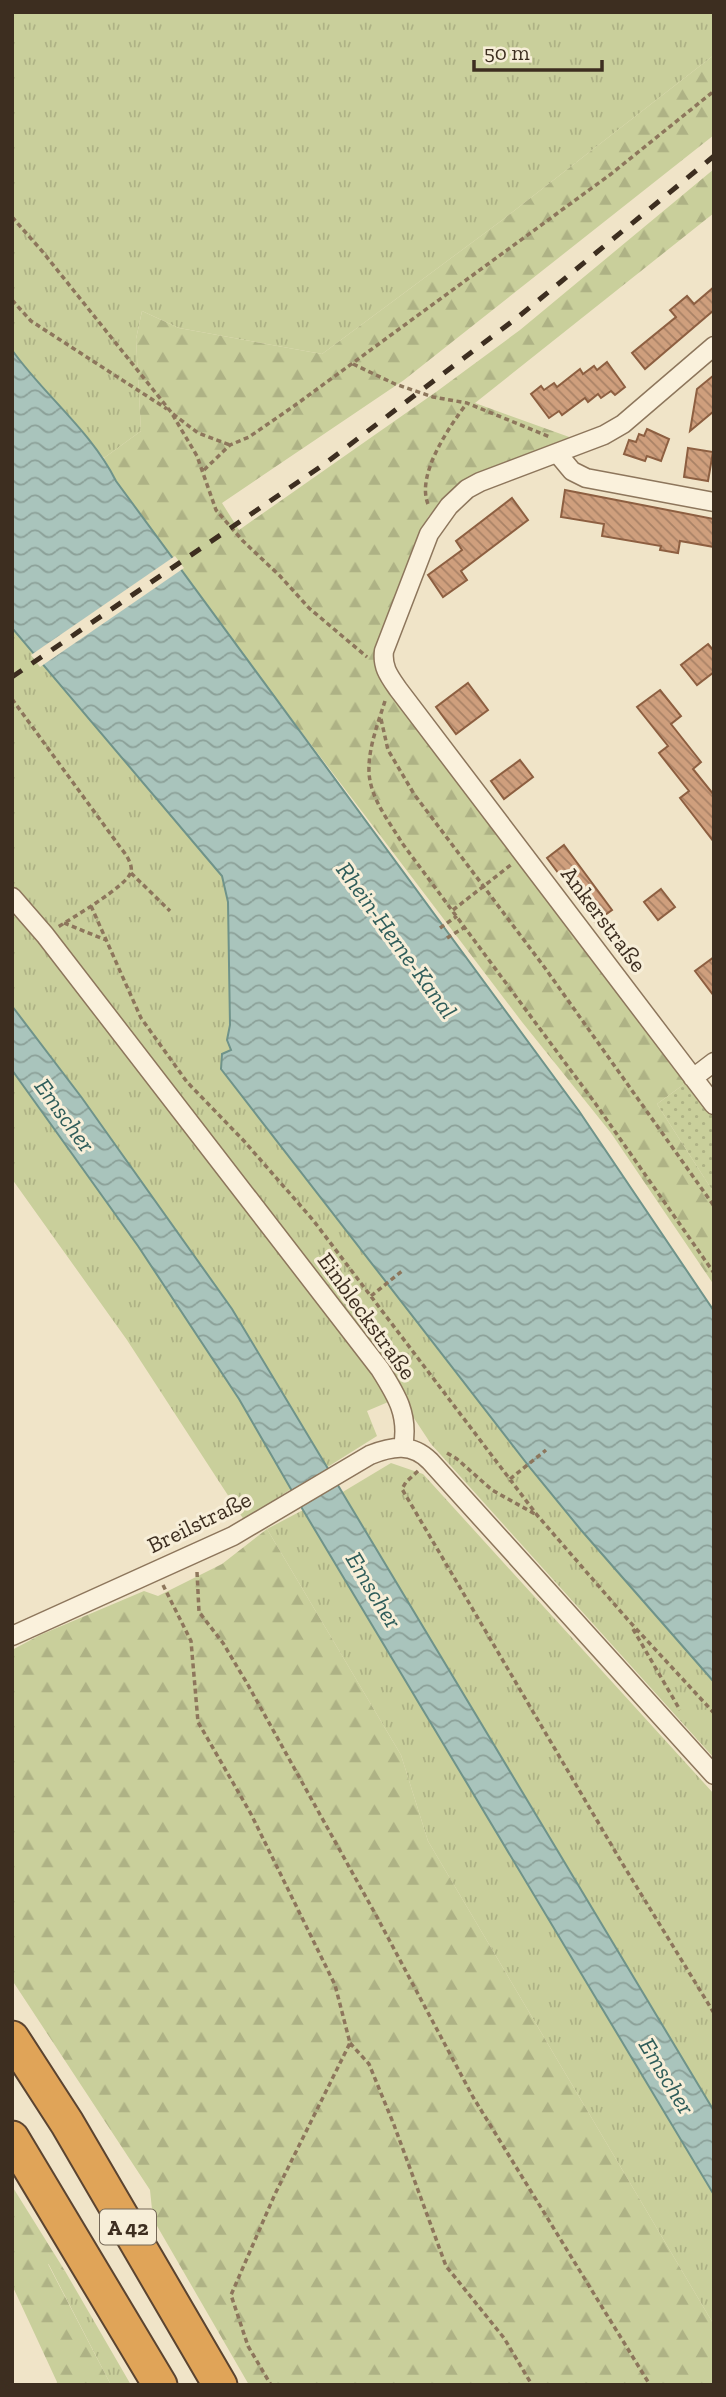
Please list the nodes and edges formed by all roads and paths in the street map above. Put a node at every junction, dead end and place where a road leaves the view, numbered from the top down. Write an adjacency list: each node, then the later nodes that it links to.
1 (714, 92): 5 (path)
2 (12, 217): 7 (path)
3 (12, 300): 7 (path)
4 (714, 346): 9 (street)
5 (353, 364): 6 (path); 8 (path)
6 (467, 403): 9 (path); 12 (path)
7 (170, 412): 8 (path); 10 (path)
8 (230, 445): 10 (path)
9 (565, 450): 11 (street); 12 (street)
10 (204, 470): 13 (path)
11 (714, 502)
12 (436, 522): 13 (street)
13 (386, 671): 15 (path); 16 (street, Ankerstraße)
14 (12, 699): 17 (path)
15 (381, 718): 18 (path); 21 (path)
16 (524, 854): 18 (path); 31 (street, Ankerstraße)
17 (131, 872): 20 (path); 22 (path)
18 (485, 886): 21 (path); 33 (path)
19 (12, 897): 27 (street, Einbleckstraße)
20 (91, 906): 24 (path); 29 (path)
21 (453, 910): 23 (path)
22 (170, 911)
23 (457, 916): 25 (path); 26 (path)
24 (64, 923): 27 (path); 29 (path)
25 (465, 927): 28 (path); 35 (path)
26 (440, 928)
27 (45, 935): 37 (street, Einbleckstraße)
28 (447, 937)
29 (106, 940): 36 (path)
30 (714, 1062): 31 (street)
31 (693, 1078): 32 (street, Ankerstraße)
32 (714, 1105)
33 (714, 1206)
34 (402, 1272): 36 (path)
35 (714, 1273)
36 (371, 1296): 40 (path)
37 (404, 1447): 39 (street); 42 (street, Breilstraße)
38 (545, 1450): 40 (path)
39 (430, 1461): 41 (path); 47 (street); 49 (path)
40 (510, 1479): 41 (path)
41 (537, 1515): 44 (path)
42 (196, 1552): 43 (street, Breilstraße); 57 (path)
43 (156, 1570): 45 (street, Breilstraße); 51 (path)
44 (629, 1621): 46 (path); 47 (path)
45 (12, 1636)
46 (714, 1713)
47 (679, 1737): 48 (street)
48 (714, 1775)
49 (714, 2013)
50 (12, 2038): 54 (highway, A 42)
51 (350, 2043): 55 (path); 56 (path)
52 (12, 2138): 53 (highway, A 42)
53 (160, 2385)
54 (220, 2385)
55 (271, 2385)
56 (532, 2385)
57 (650, 2385)

